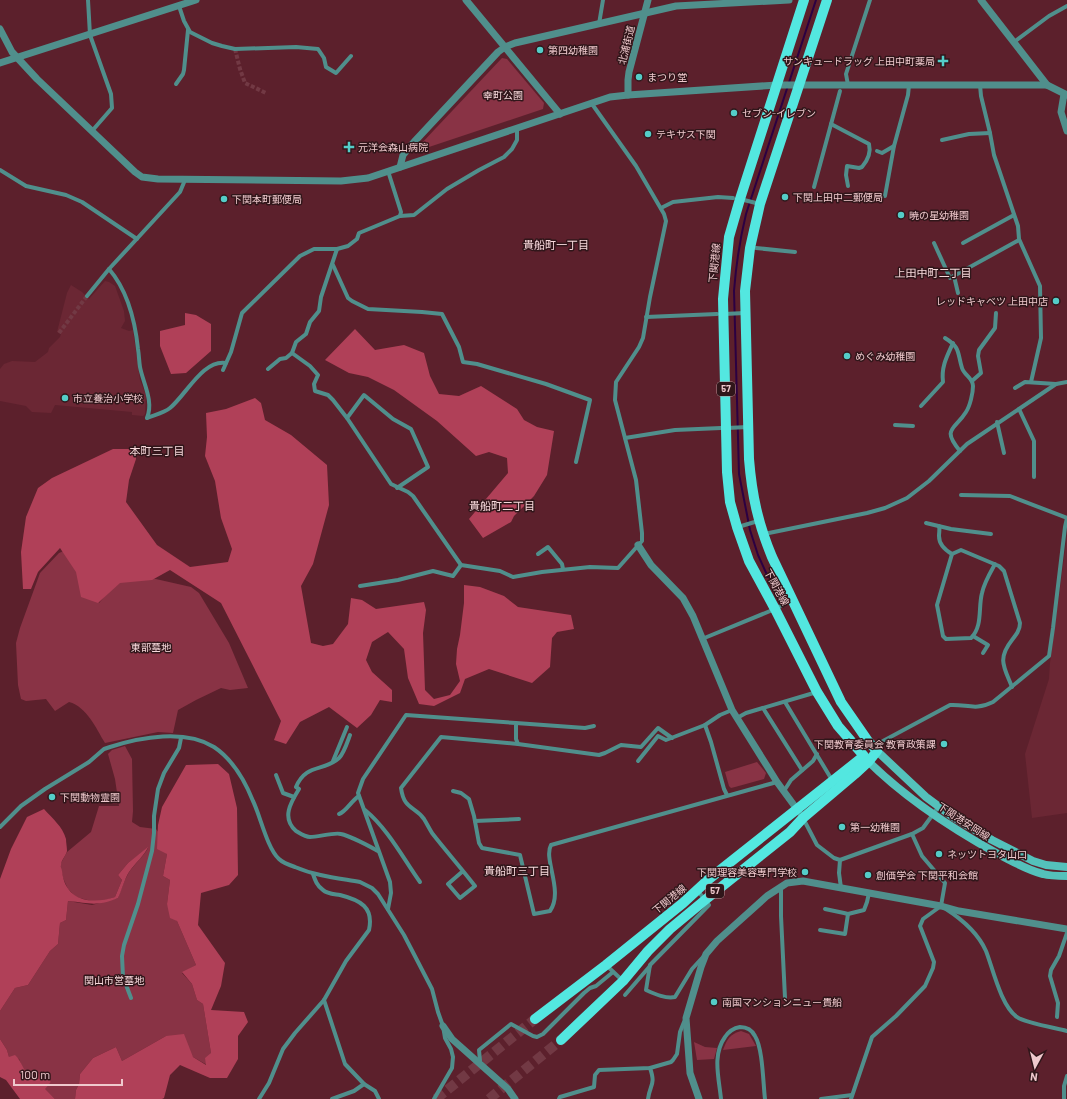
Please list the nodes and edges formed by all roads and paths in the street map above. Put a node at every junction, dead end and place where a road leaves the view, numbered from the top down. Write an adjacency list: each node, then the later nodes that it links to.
1 (88, 0): 17 (street)
2 (196, 0): 11 (street)
3 (466, 0): 19 (street)
4 (604, 0): 14 (street)
5 (648, 0): 13 (street, 北浦街道)
6 (789, 0): 13 (street)
7 (804, 0): 27 (main road, 下関港線 / 57)
8 (827, 0): 24 (main road, 下関港線 / 57)
9 (870, 0): 28 (street)
10 (981, 0): 18 (street)
11 (179, 6): 16 (street); 17 (street)
12 (1067, 6): 18 (street)
13 (644, 14): 14 (street); 31 (street, 北浦街道)
14 (599, 24): 19 (street)
15 (0, 29): 21 (street)
16 (188, 30): 20 (street); 23 (street)
17 (90, 35): 21 (street); 37 (street)
18 (1014, 42): 29 (street)
19 (505, 46): 34 (street); 43 (street)
20 (351, 56)
21 (17, 58): 22 (street); 37 (street)
22 (0, 63)
23 (176, 84)
24 (795, 84): 27 (street); 28 (street); 51 (main road, 下関港線 / 57)
25 (909, 84): 26 (street); 28 (street); 41 (street)
26 (980, 84): 29 (street); 39 (street)
27 (781, 85): 31 (street); 50 (main road, 下関港線 / 57)
28 (848, 85)
29 (1047, 85): 32 (street)
30 (840, 91): 35 (street)
31 (628, 95): 33 (street)
32 (1065, 95): 38 (street)
33 (592, 104): 34 (street); 52 (street)
34 (560, 114): 36 (street)
35 (831, 124): 47 (street); 48 (street)
36 (517, 128): 43 (street); 54 (street)
37 (92, 131): 46 (street)
38 (1067, 131)
39 (990, 133): 40 (street); 53 (street)
40 (942, 140)
41 (894, 146): 42 (street); 49 (street)
42 (877, 151)
43 (400, 167): 45 (street)
44 (0, 170): 55 (street)
45 (388, 171): 46 (street); 54 (street)
46 (185, 180): 55 (street)
47 (848, 186)
48 (814, 187)
49 (885, 196)
50 (739, 199): 51 (street); 52 (street); 69 (main road, 下関港線 / 57)
51 (757, 204): 67 (main road, 下関港線 / 57)
52 (661, 208): 70 (street)
53 (1014, 215): 56 (street); 58 (street)
54 (400, 216): 60 (street)
55 (137, 239): 63 (street)
56 (1019, 240): 64 (street); 78 (street)
57 (934, 243): 64 (street)
58 (963, 243)
59 (756, 248): 61 (street)
60 (337, 249): 62 (street); 74 (street)
61 (795, 252)
62 (333, 265): 73 (street); 93 (street)
63 (109, 269): 66 (street); 74 (street)
64 (954, 276): 65 (street)
65 (958, 293)
66 (87, 296)
67 (743, 313): 69 (street); 89 (main road, 下関港線 / 57)
68 (996, 313): 77 (street)
69 (723, 314): 70 (street); 88 (main road, 下関港線 / 57)
70 (646, 317): 90 (street)
71 (944, 338): 72 (street)
72 (953, 343): 77 (street); 82 (street)
73 (292, 352): 75 (street); 84 (street)
74 (226, 363): 76 (street)
75 (268, 369)
76 (223, 370)
77 (972, 381): 91 (street)
78 (1031, 382): 80 (street); 81 (street)
79 (1067, 382): 80 (street)
80 (1056, 384): 83 (street)
81 (1015, 388)
82 (921, 406)
83 (1020, 409): 85 (street); 94 (street)
84 (346, 418): 95 (street); 95 (street)
85 (997, 422): 91 (street); 92 (street)
86 (895, 425): 87 (street)
87 (913, 426)
88 (726, 428): 89 (street); 90 (street); 100 (main road, 下関港線 / 57)
89 (747, 428): 98 (main road, 下関港線 / 57)
90 (625, 438): 104 (street)
91 (960, 450): 102 (street)
92 (1004, 452)
93 (576, 462)
94 (1034, 477)
95 (396, 488): 108 (street)
96 (961, 495): 97 (street)
97 (1067, 518): 116 (street)
98 (756, 522): 100 (street); 102 (main road, 下関港線 / 57)
99 (926, 523): 101 (street)
100 (740, 526): 112 (main road, 下関港線 / 57)
101 (939, 526): 103 (street); 106 (street)
102 (763, 534): 111 (main road, 下関港線 / 57)
103 (991, 534)
104 (638, 546): 109 (street); 114 (street)
105 (538, 554): 109 (street)
106 (952, 554): 107 (street); 113 (street)
107 (995, 564): 113 (street); 116 (street)
108 (461, 565): 109 (street); 110 (street)
109 (563, 569)
110 (360, 586)
111 (792, 600): 112 (street); 130 (main road, 下関港線 / 57)
112 (775, 609): 114 (street); 117 (main road, 下関港線 / 57)
113 (973, 636): 115 (street)
114 (702, 639): 120 (street)
115 (983, 653)
116 (1012, 687): 130 (street)
117 (817, 692): 118 (street); 132 (main road, 下関港線 / 57)
118 (785, 702): 119 (street); 131 (street)
119 (763, 708): 121 (street); 135 (street)
120 (732, 710): 121 (street); 123 (street)
121 (737, 718): 138 (street)
122 (516, 723): 124 (street); 129 (street); 142 (street)
123 (705, 725): 128 (street); 141 (street)
124 (594, 726)
125 (347, 727): 134 (street)
126 (350, 736): 134 (street)
127 (181, 738): 151 (street); 157 (street); 177 (street)
128 (672, 738): 129 (street); 133 (street)
129 (518, 744): 156 (street)
130 (877, 751): 132 (main road, 下関港線 / 57); 146 (main road, 下関港安岡線)
131 (817, 754): 135 (street); 137 (street)
132 (866, 759): 137 (main road, 下関港線 / 57); 146 (main road, 下関港安岡線); 148 (main road, 下関港線 / 57)
133 (638, 761)
134 (333, 762): 143 (street)
135 (802, 770): 140 (street)
136 (276, 775): 143 (street)
137 (833, 780): 144 (main road, 下関港線 / 57)
138 (777, 782): 140 (street); 141 (street)
139 (453, 791): 150 (street)
140 (783, 791): 144 (street)
141 (727, 795): 150 (street)
142 (359, 796): 145 (street); 147 (street)
143 (294, 797): 153 (street)
144 (796, 809): 148 (street); 162 (main road, 下関港線 / 57)
145 (365, 810): 153 (street); 159 (street)
146 (936, 810): 152 (street); 155 (main road, 下関港安岡線); 158 (main road, 下関港安岡線)
147 (339, 814)
148 (803, 818): 154 (street); 164 (main road, 下関港線 / 57)
149 (519, 819): 150 (street)
150 (475, 822)
151 (0, 827)
152 (912, 834): 154 (street); 165 (street)
153 (378, 852): 166 (street)
154 (840, 860): 161 (street)
155 (1067, 867)
156 (463, 871): 156 (street)
157 (313, 874): 166 (street); 179 (street)
158 (1067, 876)
159 (420, 882)
160 (781, 886): 161 (street); 172 (street); 178 (street)
161 (841, 888): 163 (street)
162 (698, 891): 164 (street); 174 (main road, 下関港線 / 57)
163 (869, 893): 165 (street); 168 (street)
164 (705, 900): 173 (street); 175 (main road, 下関港線 / 57)
165 (941, 906): 169 (street); 184 (street); 190 (street)
166 (388, 909): 183 (street)
167 (824, 909): 168 (street)
168 (848, 914): 170 (street)
169 (1067, 929)
170 (820, 930)
171 (1067, 933): 180 (street)
172 (706, 954): 173 (street); 181 (street)
173 (650, 965): 176 (street)
174 (610, 968): 175 (street); 182 (main road, 下関港線 / 57); 186 (street)
175 (623, 981): 185 (main road, 下関港線 / 57)
176 (625, 995)
177 (131, 998)
178 (785, 998)
179 (324, 1000): 189 (street); 191 (street)
180 (1057, 1017)
181 (686, 1018): 187 (street); 198 (street)
182 (535, 1019)
183 (443, 1026): 186 (street); 194 (street)
184 (1067, 1031)
185 (561, 1040)
186 (479, 1064): 195 (street)
187 (650, 1068): 196 (street); 197 (street)
188 (1067, 1076): 202 (street)
189 (364, 1084): 192 (street); 193 (street)
190 (852, 1097): 201 (street)
191 (259, 1099)
192 (332, 1099)
193 (379, 1099)
194 (434, 1099)
195 (515, 1099)
196 (559, 1099)
197 (648, 1099)
198 (699, 1099)
199 (721, 1099): 200 (street)
200 (765, 1099)
201 (821, 1099)
202 (1064, 1099)

